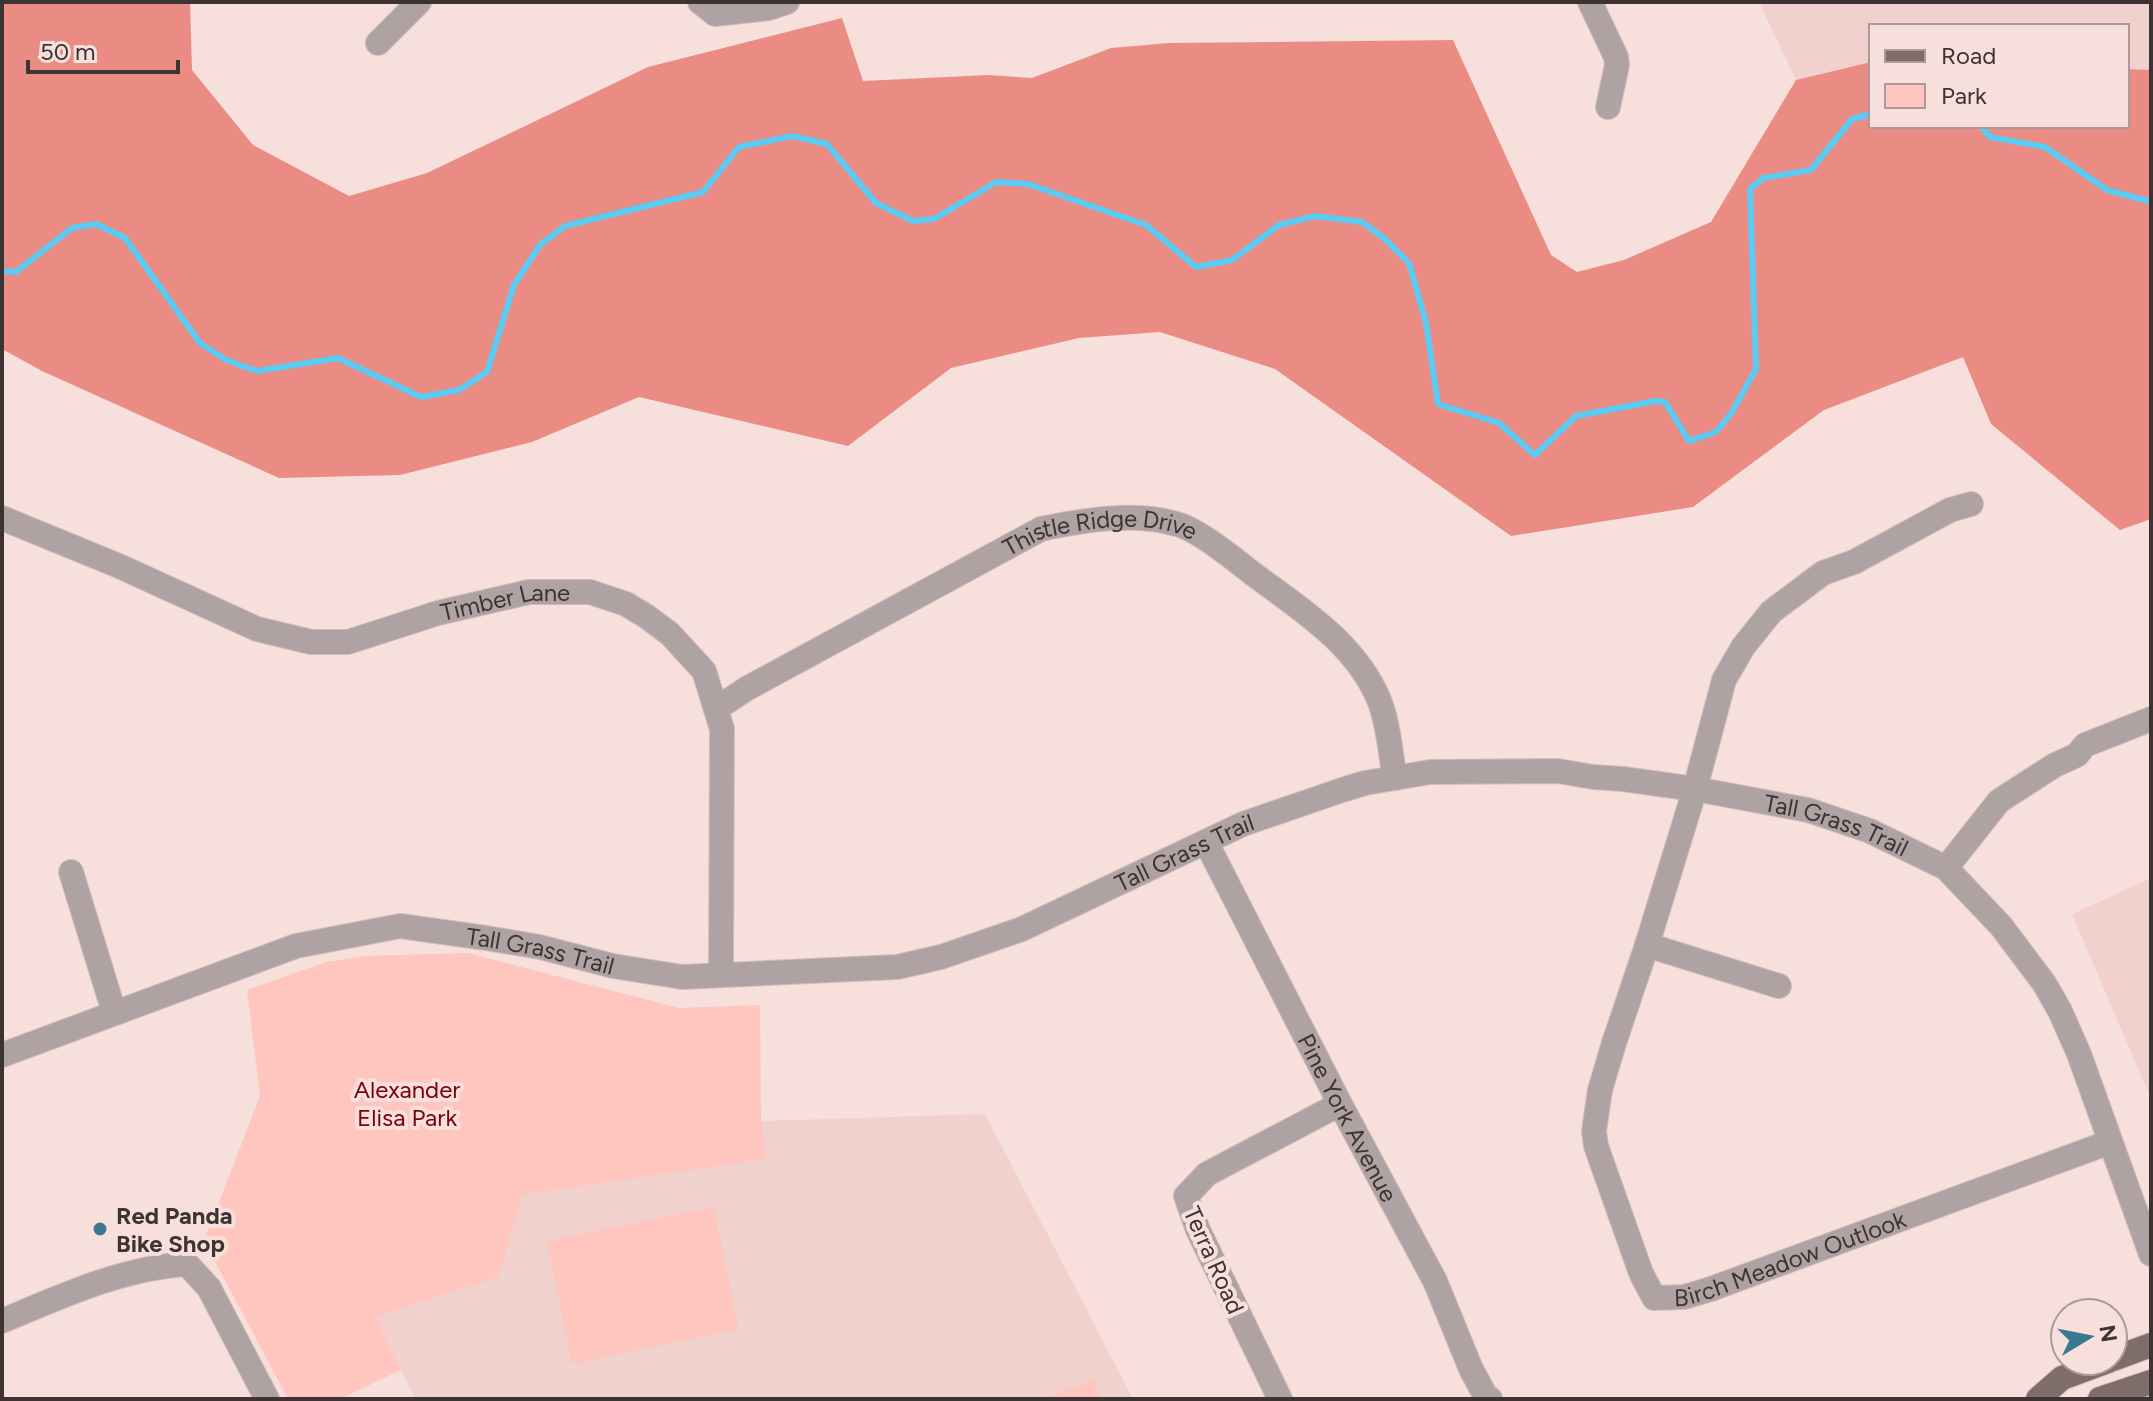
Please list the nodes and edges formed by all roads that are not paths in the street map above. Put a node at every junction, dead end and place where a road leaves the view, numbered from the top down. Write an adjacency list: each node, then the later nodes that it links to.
1 (419, 2): 5 (street)
2 (700, 2): 3 (street)
3 (787, 2)
4 (1590, 2): 6 (street)
5 (378, 43)
6 (1608, 107)
7 (1971, 504): 12 (street, Birch Meadow Outlook)
8 (2, 518): 9 (street, Timber Lane)
9 (716, 709): 11 (street, Thistle Ridge Drive); 17 (street, Timber Lane)
10 (2151, 719): 14 (street)
11 (1395, 778): 12 (street, Tall Grass Trail); 13 (street, Tall Grass Trail)
12 (1695, 789): 14 (street, Tall Grass Trail); 16 (street, Birch Meadow Outlook)
13 (1206, 842): 17 (street, Tall Grass Trail); 21 (street, Pine York Avenue)
14 (1946, 868): 22 (street, Tall Grass Trail)
15 (71, 872): 19 (street)
16 (1647, 945): 18 (street); 22 (street, Birch Meadow Outlook)
17 (721, 974): 19 (street, Tall Grass Trail)
18 (1779, 986)
19 (114, 1012): 20 (street, Tall Grass Trail)
20 (2, 1055)
21 (1340, 1104): 29 (street, Pine York Avenue); 31 (street, Terra Road)
22 (2110, 1142): 23 (street, Tall Grass Trail)
23 (2151, 1254)
24 (2, 1321): 30 (street)
25 (2151, 1345): 26 (main road)
26 (2129, 1353)
27 (2065, 1377): 32 (main road)
28 (2151, 1382): 33 (main road)
29 (1486, 1398)
30 (267, 1399)
31 (1280, 1399)
32 (2038, 1399)
33 (2100, 1399)

